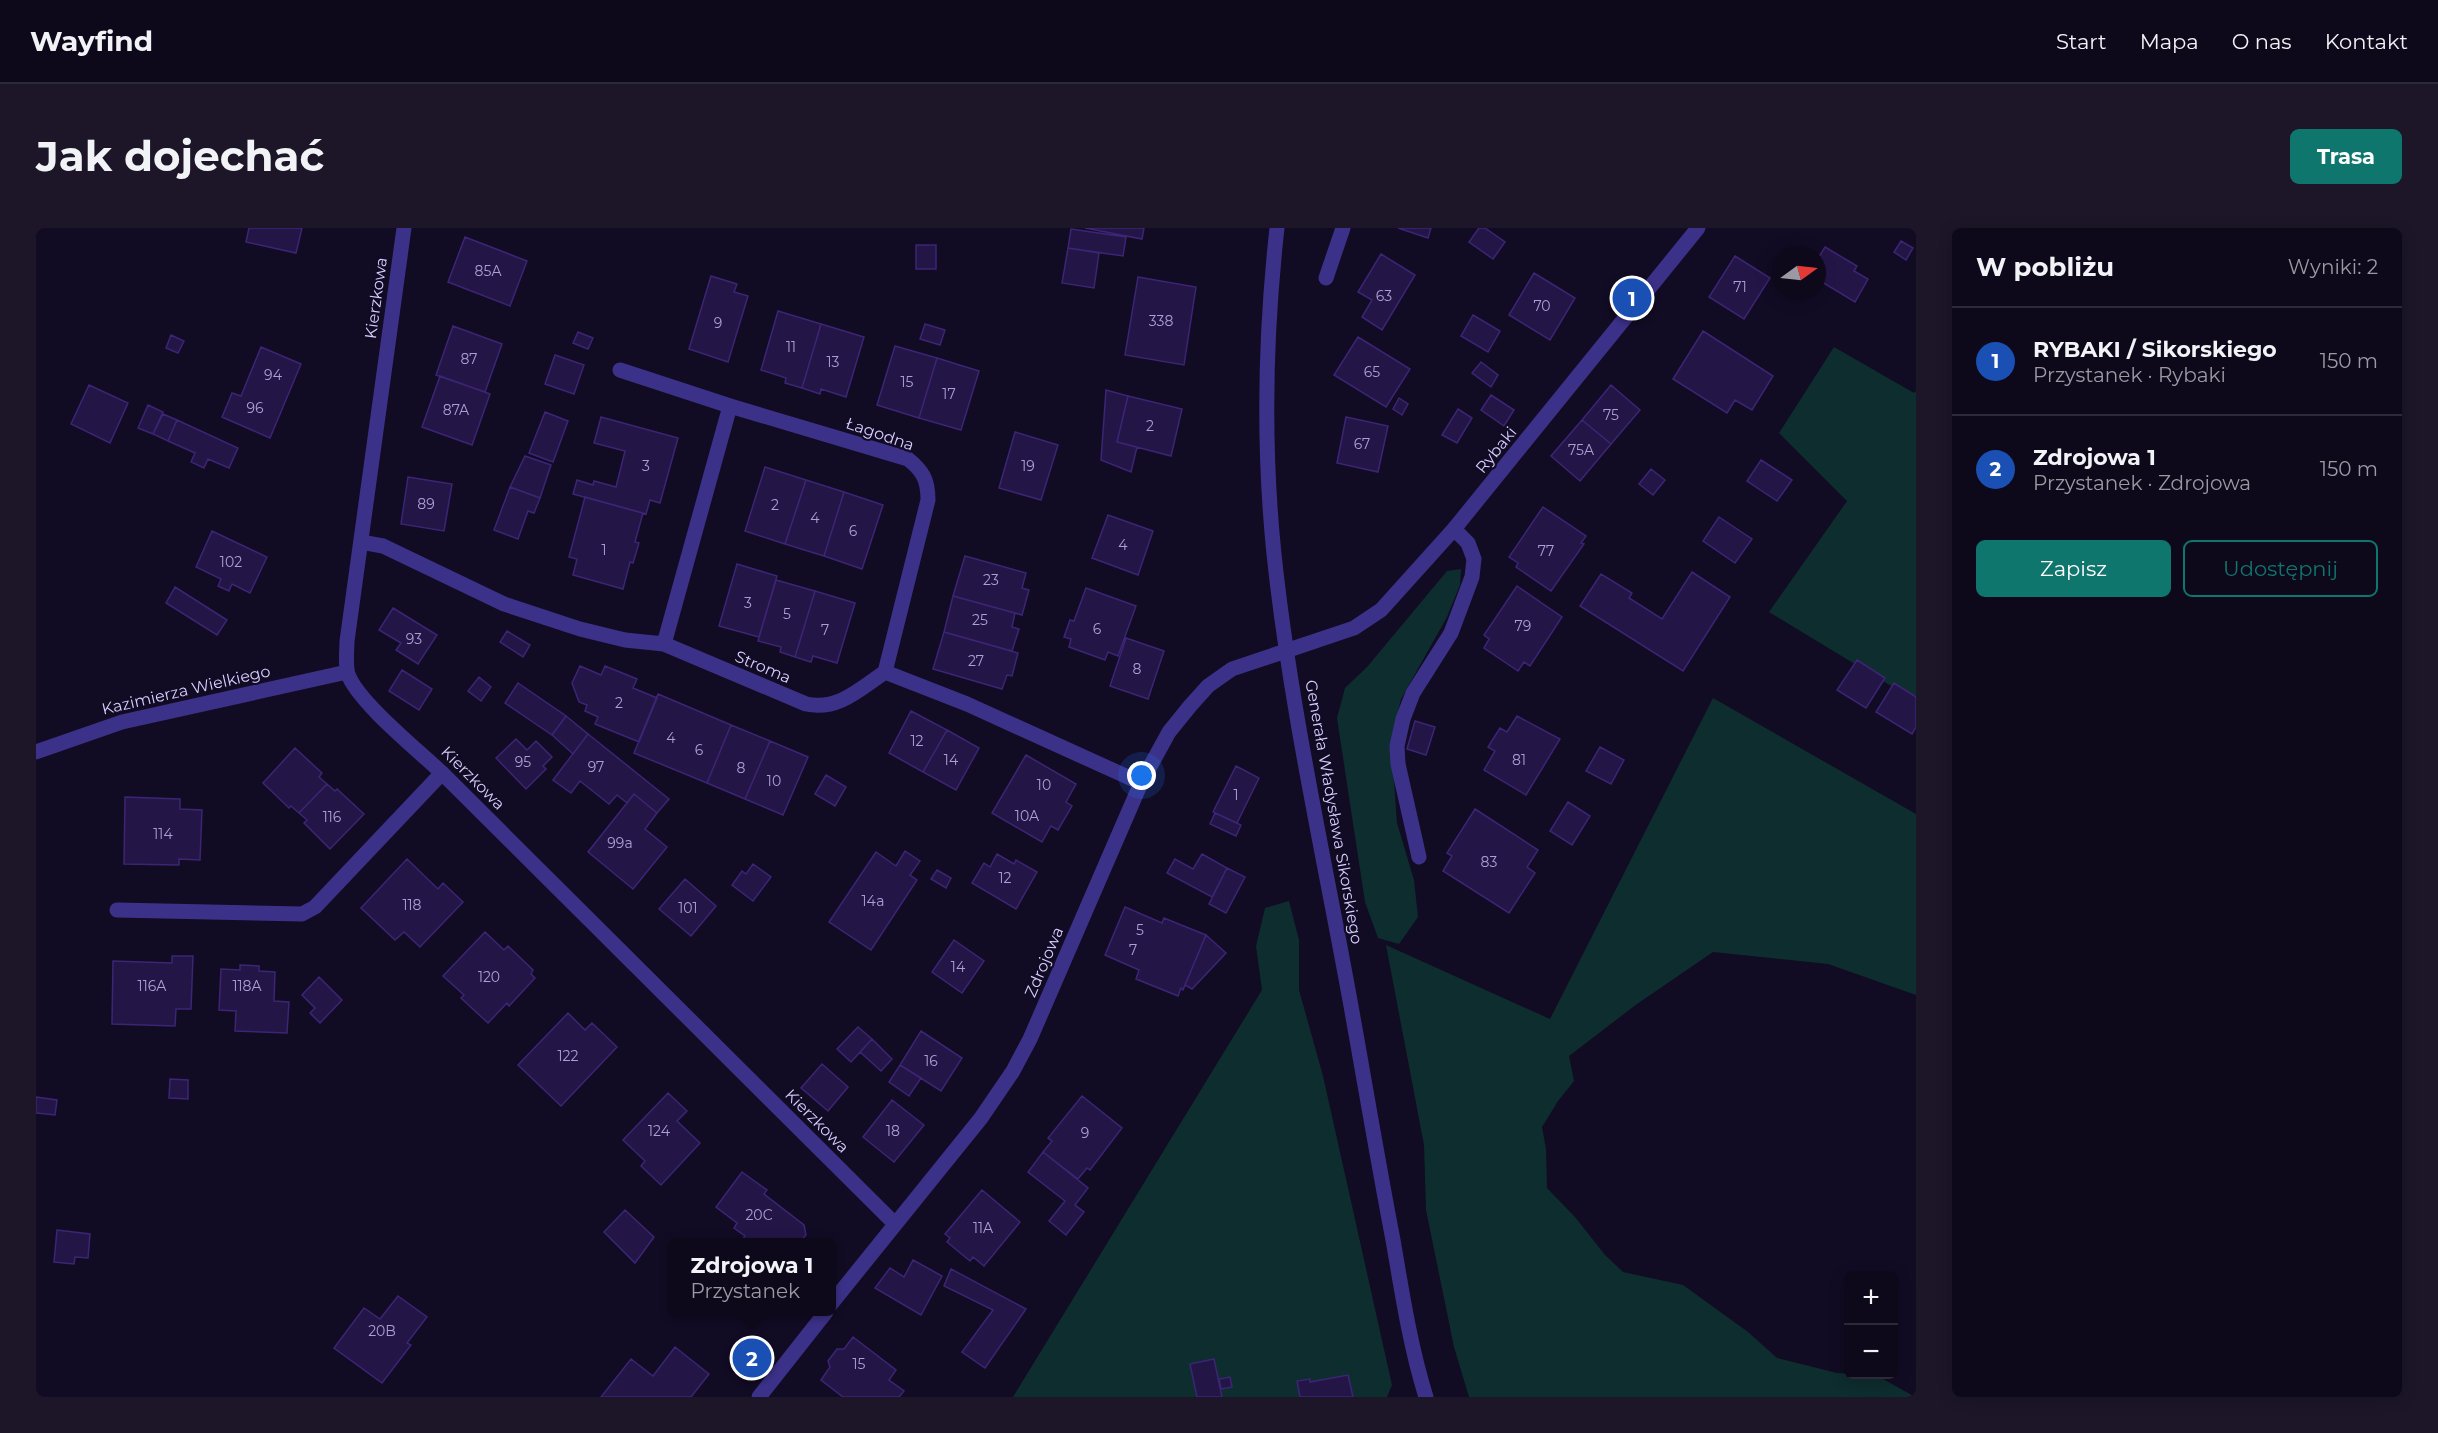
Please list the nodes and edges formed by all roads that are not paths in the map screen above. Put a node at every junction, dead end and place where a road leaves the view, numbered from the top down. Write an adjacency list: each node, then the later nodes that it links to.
1 (404, 228): 9 (street, Kierzkowa)
2 (1277, 228): 11 (street, Generała Władysława Sikorskiego)
3 (1343, 228): 5 (street)
4 (1698, 228): 8 (street, Rybaki)
5 (1326, 278)
6 (620, 370): 7 (street, Łagodna)
7 (730, 406): 10 (street); 13 (street, Łagodna)
8 (1454, 529): 11 (street, Rybaki); 17 (street)
9 (361, 542): 10 (street, Stroma); 12 (street, Kierzkowa)
10 (664, 644): 13 (street, Stroma)
11 (1287, 651): 16 (street, Zdrojowa); 23 (street, Generała Władysława Sikorskiego)
12 (347, 672): 14 (street, Kazimierza Wielkiego); 15 (street, Kierzkowa)
13 (885, 672): 16 (street)
14 (36, 752)
15 (442, 773): 18 (street); 19 (street, Kierzkowa)
16 (1142, 783): 19 (street, Zdrojowa)
17 (1419, 858)
18 (117, 910)
19 (894, 1223): 20 (street, Zdrojowa)
20 (836, 1298)
21 (822, 1316): 22 (street)
22 (759, 1397)
23 (1426, 1397)

